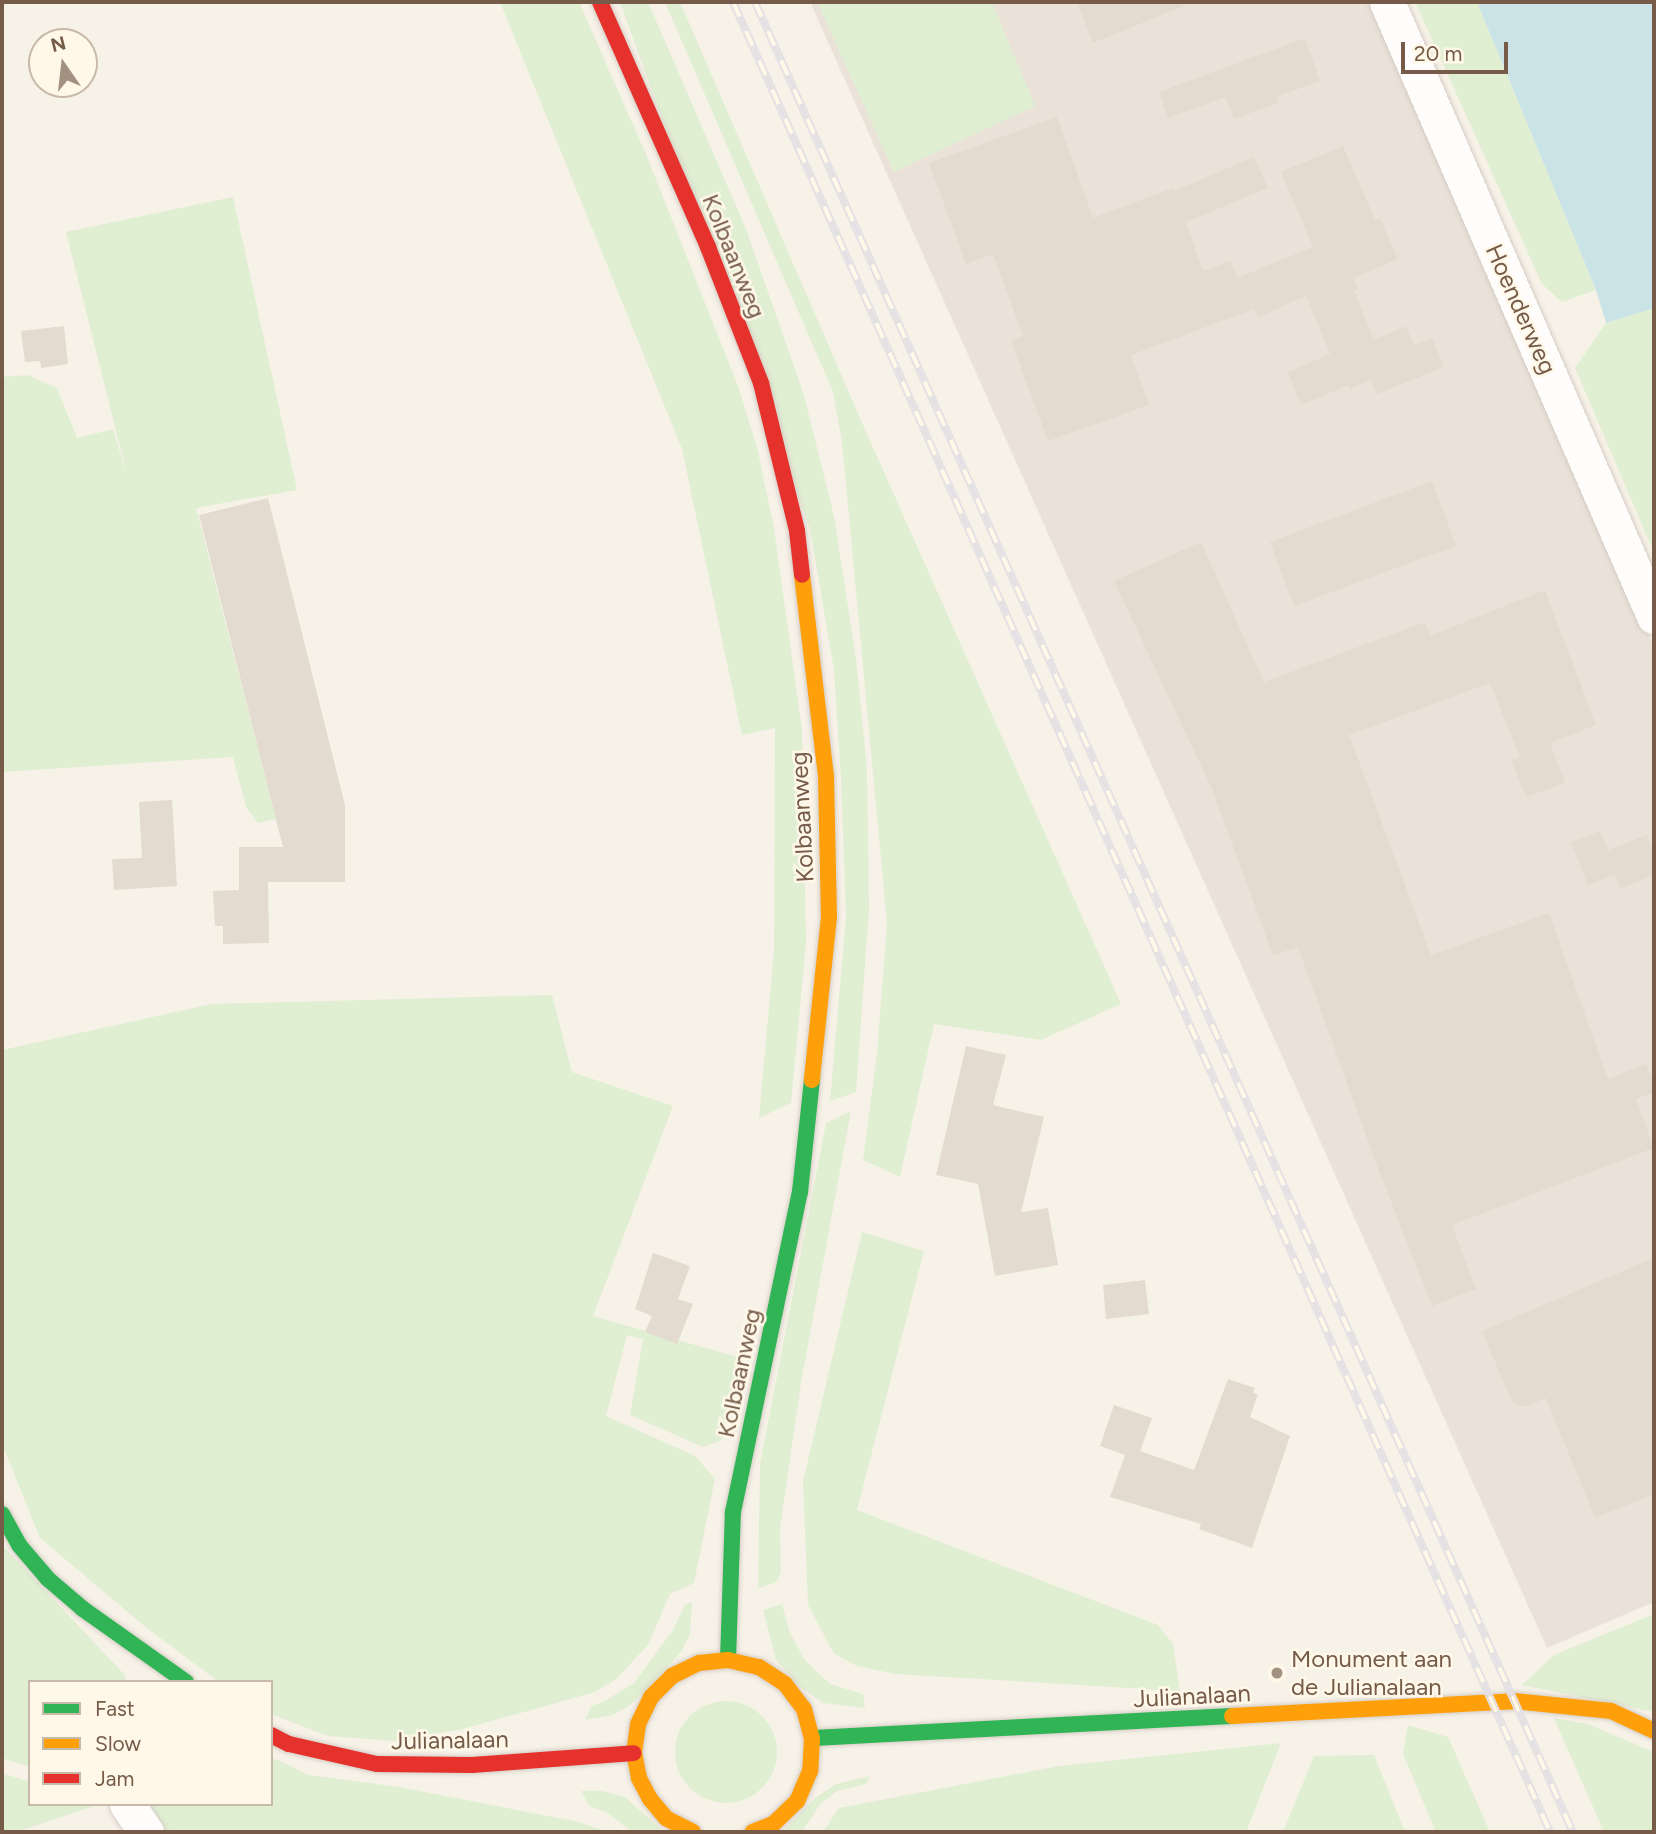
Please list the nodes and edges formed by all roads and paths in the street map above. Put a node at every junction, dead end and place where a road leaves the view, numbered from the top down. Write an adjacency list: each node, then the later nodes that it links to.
1 (600, 2): 5 (street, Kolbaanweg)
2 (1387, 2): 3 (street, Hoenderweg)
3 (1654, 617)
4 (2, 1514): 6 (street)
5 (728, 1660): 9 (street); 10 (street)
6 (170, 1677)
7 (1654, 1731): 9 (street, Julianalaan)
8 (273, 1736): 10 (street, Julianalaan)
9 (813, 1738): 14 (street)
10 (634, 1753): 13 (street)
11 (128, 1806): 12 (street)
12 (146, 1832)
13 (693, 1832)
14 (752, 1832)

